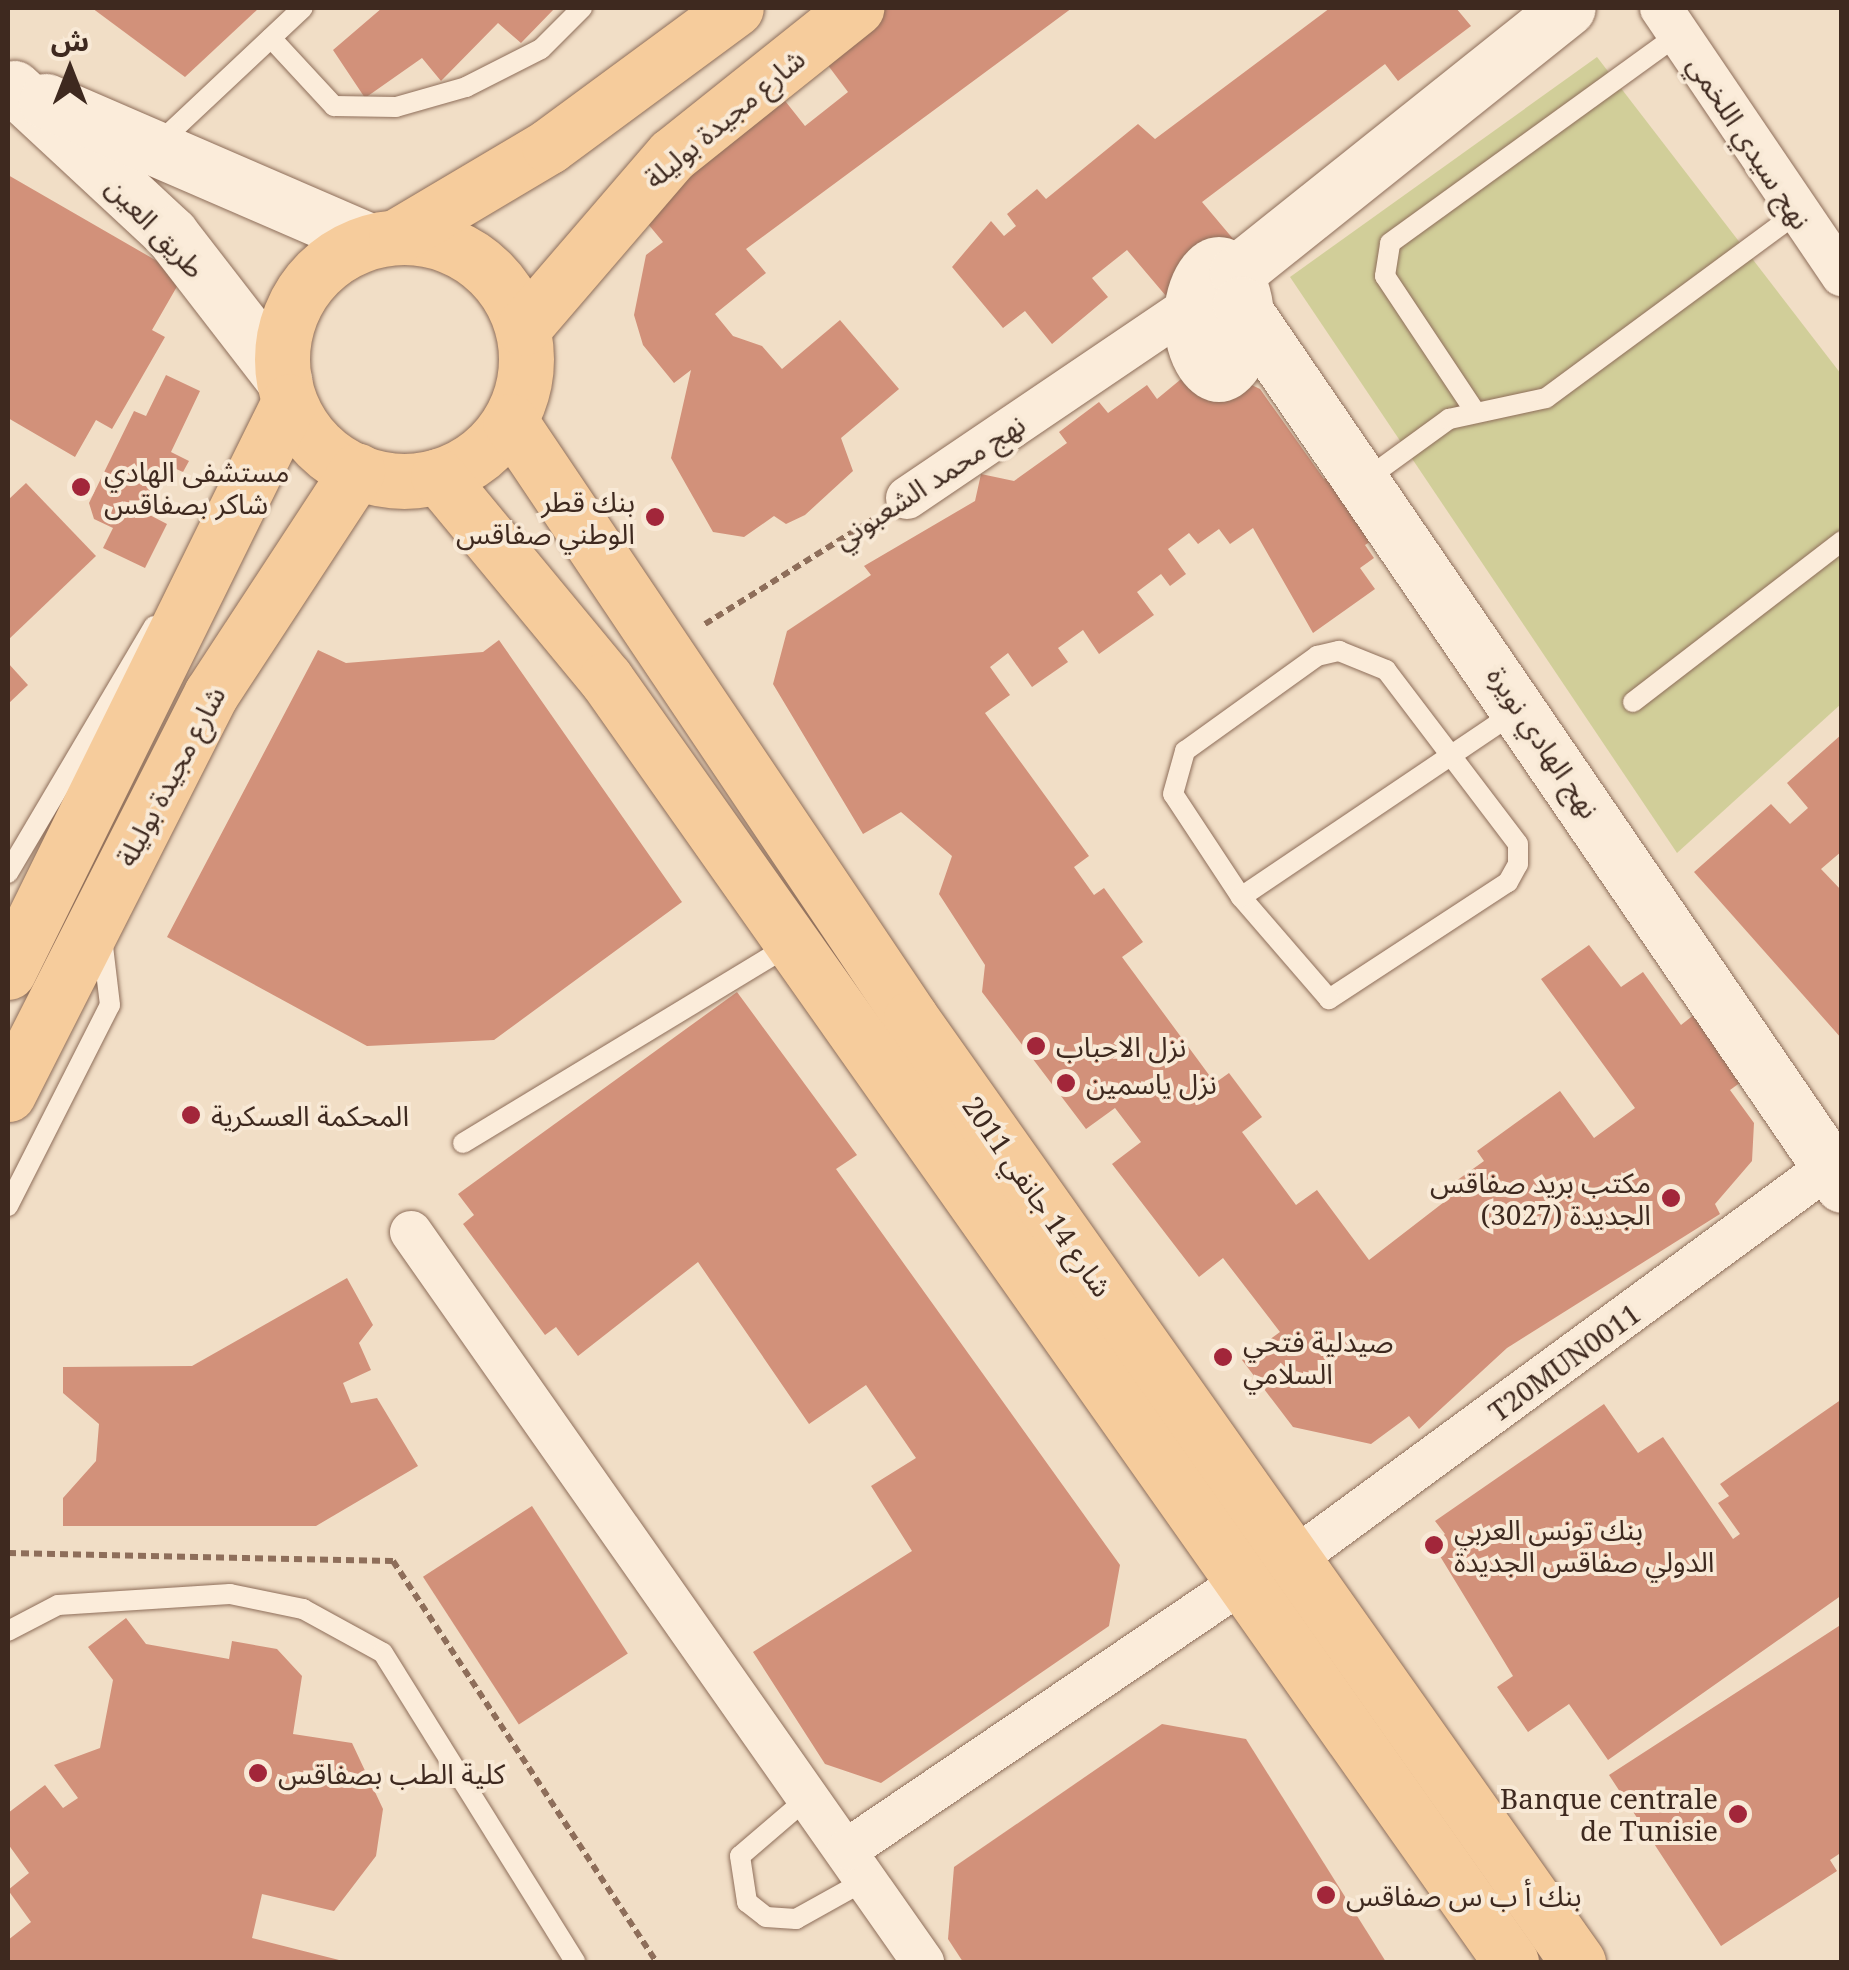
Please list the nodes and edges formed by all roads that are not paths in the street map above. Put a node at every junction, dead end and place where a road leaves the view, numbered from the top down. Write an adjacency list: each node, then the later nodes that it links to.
1 (303, 8): 7 (lane)
2 (582, 8): 7 (lane)
3 (736, 8): 11 (main road)
4 (856, 8): 14 (main road, شارع مجيدة بوليلة)
5 (1568, 8): 13 (street, نهج محمد الشعبوني)
6 (1670, 21): 10 (street, نهج سيدي اللخمي); 16 (lane)
7 (270, 38): 9 (lane)
8 (10, 86): 9 (street, طريق العين); 15 (street, طريق العين)
9 (155, 147): 11 (street, طريق العين)
10 (1796, 214): 12 (street, نهج سيدي اللخمي); 16 (lane)
11 (382, 239): 14 (main road); 15 (main road)
12 (1842, 275)
13 (1224, 294): 20 (street, نهج الهادي نويرة); 21 (street, نهج محمد الشعبوني)
14 (524, 328): 17 (main road)
15 (286, 391): 18 (main road); 22 (main road, شارع مجيدة بوليلة)
16 (1474, 410): 20 (lane)
17 (510, 420): 19 (main road); 37 (main road, شارع 14 جانفي 2011)
18 (357, 472): 19 (main road); 29 (main road, شارع مجيدة بوليلة)
19 (438, 476): 30 (main road)
20 (1365, 480): 25 (street, نهج الهادي نويرة)
21 (908, 498)
22 (226, 534): 27 (lane, شارع مجيدة بوليلة); 31 (main road, شارع مجيدة بوليلة)
23 (1842, 541): 24 (lane)
24 (1633, 702)
25 (1521, 708): 26 (lane); 34 (street, نهج الهادي نويرة)
26 (1455, 757): 28 (lane); 28 (lane); 28 (lane)
27 (8, 873)
28 (1241, 897)
29 (97, 916): 32 (main road, شارع مجيدة بوليلة); 35 (lane)
30 (787, 947): 33 (lane); 38 (main road)
31 (8, 972)
32 (8, 1094)
33 (462, 1144)
34 (1837, 1170): 37 (street, T20MUN0011)
35 (8, 1206)
36 (410, 1232): 40 (street)
37 (1298, 1556): 45 (main road, شارع 14 جانفي 2011)
38 (1241, 1583): 41 (street); 44 (main road)
39 (8, 1630): 42 (lane)
40 (810, 1796): 41 (street); 41 (lane)
41 (858, 1864): 43 (street)
42 (575, 1962)
43 (923, 1962)
44 (1511, 1962)
45 (1578, 1962)

